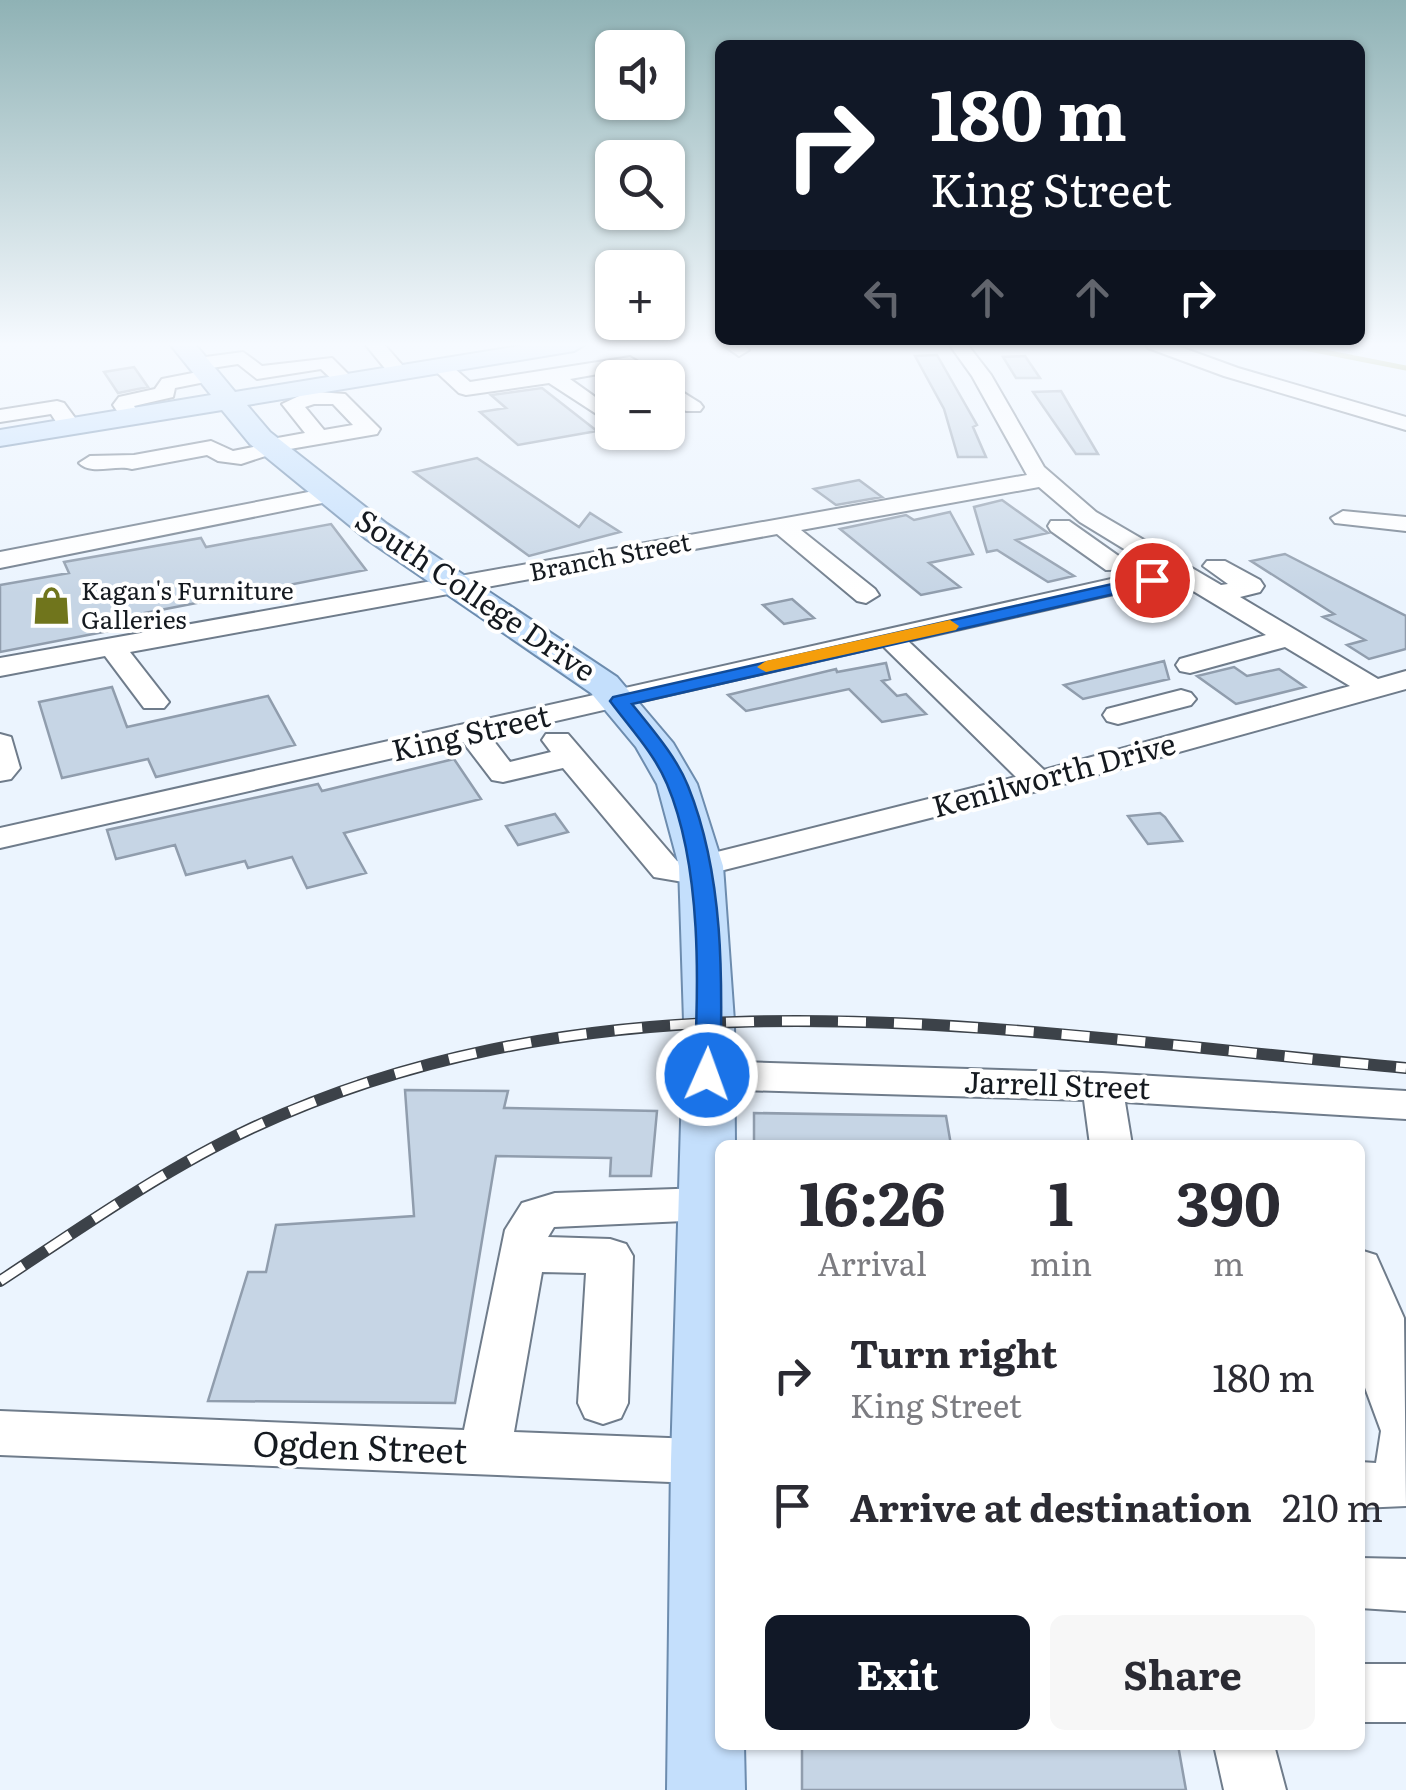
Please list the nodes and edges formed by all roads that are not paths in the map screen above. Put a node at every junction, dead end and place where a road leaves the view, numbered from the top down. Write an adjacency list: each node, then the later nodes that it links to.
1 (257, 428): 6 (main road, South College Drive)
2 (318, 428): 5 (street)
3 (346, 428): 5 (street)
4 (1010, 428): 8 (street)
5 (326, 435): 6 (street)
6 (271, 448): 7 (street); 9 (main road, South College Drive)
7 (90, 463)
8 (1043, 479): 12 (street, Branch Street); 14 (street)
9 (329, 495): 13 (street); 18 (main road, South College Drive)
10 (1343, 518): 11 (street)
11 (1406, 524)
12 (780, 525): 18 (street, Branch Street); 19 (street)
13 (0, 560)
14 (1165, 566): 20 (street); 22 (street, King Street)
15 (1216, 566): 20 (street)
16 (41, 570): 17 (street)
17 (0, 572)
18 (458, 584): 23 (street, Branch Street); 28 (main road, South College Drive)
19 (866, 595)
20 (1214, 596): 21 (street)
21 (1286, 638): 25 (street); 27 (street)
22 (890, 639): 28 (street, King Street); 37 (street)
23 (111, 646): 24 (street, Branch Street); 29 (street)
24 (0, 666)
25 (1190, 666)
26 (1406, 680): 27 (street, Kenilworth Drive)
27 (1375, 689): 33 (street, Kenilworth Drive)
28 (620, 701): 31 (street, King Street); 39 (main road, South College Drive)
29 (154, 702)
30 (1118, 714): 33 (street)
31 (541, 718): 32 (street, King Street); 35 (street)
32 (472, 734): 35 (street); 38 (street, King Street)
33 (1209, 734): 37 (street, Kenilworth Drive)
34 (0, 744): 36 (street)
35 (570, 756): 39 (street)
36 (0, 772)
37 (1038, 781): 39 (street, Kenilworth Drive)
38 (0, 838)
39 (701, 870): 40 (main road, South College Drive)
40 (707, 1075): 41 (street, Jarrell Street); 44 (main road, South College Drive)
41 (1102, 1087): 42 (street, Jarrell Street); 43 (street)
42 (1406, 1105)
43 (1111, 1140)
44 (706, 1204): 45 (street); 52 (main road, South College Drive)
45 (523, 1254): 48 (street); 51 (street)
46 (1365, 1293): 47 (street)
47 (1370, 1318): 49 (street)
48 (603, 1403)
49 (1406, 1431): 53 (street)
50 (0, 1433): 51 (street, Ogden Street)
51 (485, 1453): 52 (street, Ogden Street)
52 (712, 1462): 59 (main road, South College Drive)
53 (1388, 1492)
54 (1365, 1583): 55 (street)
55 (1406, 1585)
56 (1365, 1693): 57 (street)
57 (1406, 1693)
58 (1245, 1750): 60 (street)
59 (706, 1790)
60 (1256, 1790)

